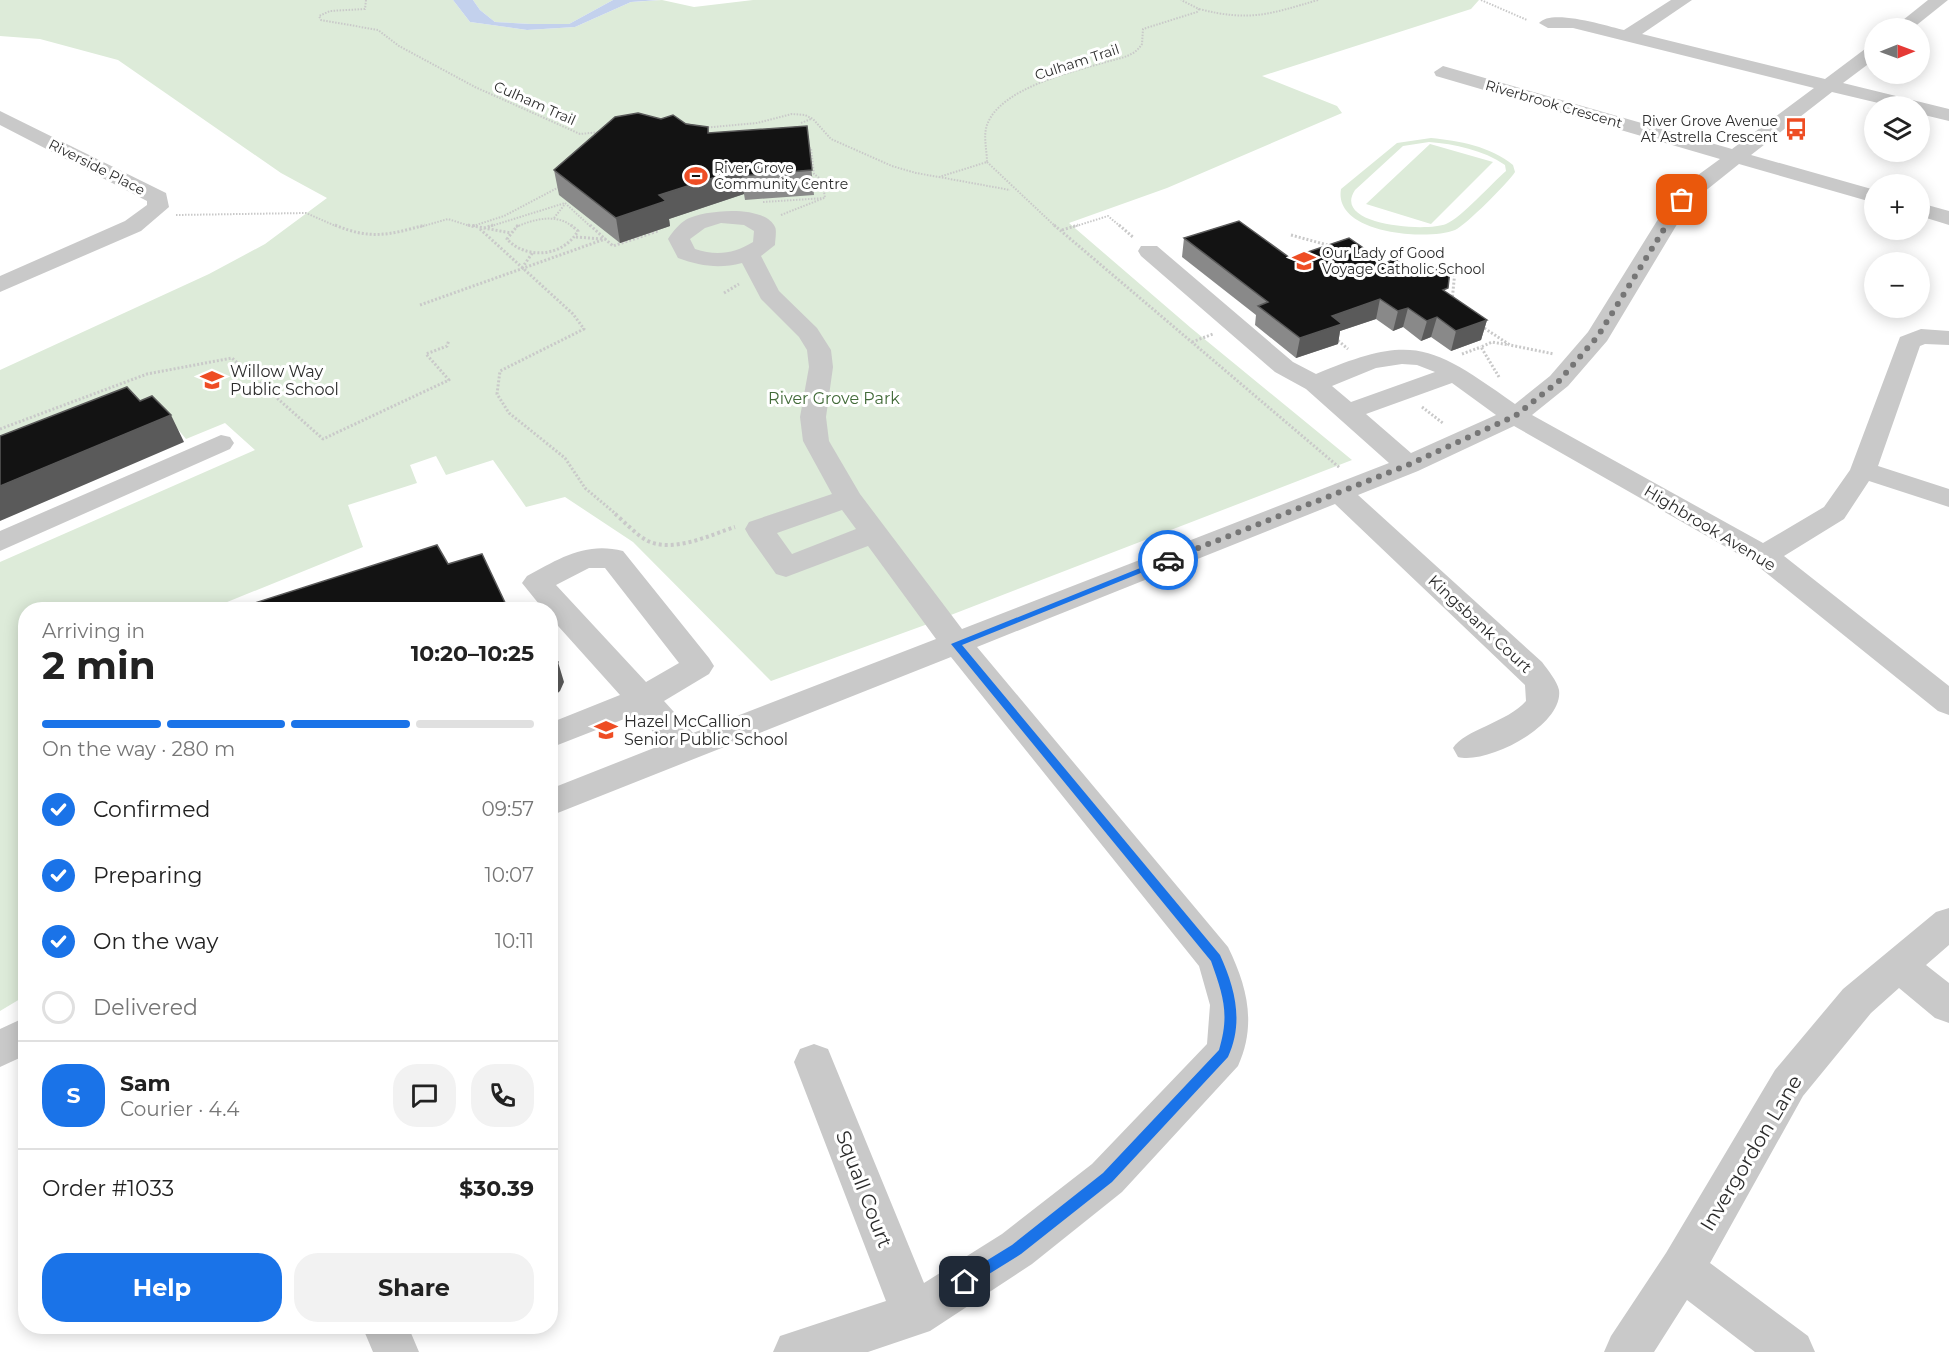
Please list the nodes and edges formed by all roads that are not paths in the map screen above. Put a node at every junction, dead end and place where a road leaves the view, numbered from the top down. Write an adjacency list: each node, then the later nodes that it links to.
1 (1683, 0): 5 (street)
2 (1939, 0): 3 (street)
3 (1915, 18)
4 (1548, 23): 5 (street)
5 (1627, 36): 8 (street)
6 (1864, 59): 8 (street)
7 (1443, 72): 13 (street, Riverbrook Crescent)
8 (1829, 86): 9 (street); 13 (street)
9 (1871, 96)
10 (1930, 111): 11 (street)
11 (1949, 116)
12 (0, 117): 19 (street, Riverside Place)
13 (1734, 156): 14 (street, Riverbrook Crescent); 23 (street)
14 (1864, 194)
15 (1930, 213): 16 (street)
16 (1949, 218)
17 (1149, 250): 22 (street)
18 (749, 255): 29 (street)
19 (0, 285)
20 (1949, 338): 27 (street)
21 (1454, 365): 22 (street, Highbrook Avenue); 23 (street, Highbrook Avenue); 24 (street)
22 (1315, 384): 24 (street)
23 (1519, 411): 26 (street); 33 (street, Highbrook Avenue)
24 (1348, 412): 26 (street)
25 (220, 443): 32 (street)
26 (1408, 465): 28 (street)
27 (1863, 470): 30 (street); 33 (street)
28 (1340, 492): 36 (street); 40 (street, Kingsbank Court)
29 (848, 498): 31 (street); 31 (street)
30 (1949, 498)
31 (874, 533): 36 (street)
32 (0, 542)
33 (1764, 556): 38 (street, Highbrook Avenue)
34 (554, 602): 37 (street)
35 (558, 606): 37 (street)
36 (956, 644): 41 (street); 50 (street)
37 (643, 699): 39 (street); 41 (street)
38 (1949, 704)
39 (558, 733)
40 (1470, 748)
41 (688, 749): 42 (street)
42 (558, 800)
43 (1949, 923): 44 (street, Invergordon Lane)
44 (1899, 965): 45 (street); 49 (street, Invergordon Lane)
45 (1949, 1006)
46 (18, 1039): 47 (street)
47 (0, 1049)
48 (814, 1062): 50 (street, Squall Court)
49 (1682, 1269): 54 (street, Invergordon Lane); 55 (street)
50 (914, 1315): 53 (street)
51 (388, 1334): 52 (street)
52 (396, 1352)
53 (796, 1352)
54 (1627, 1352)
55 (1792, 1352)

